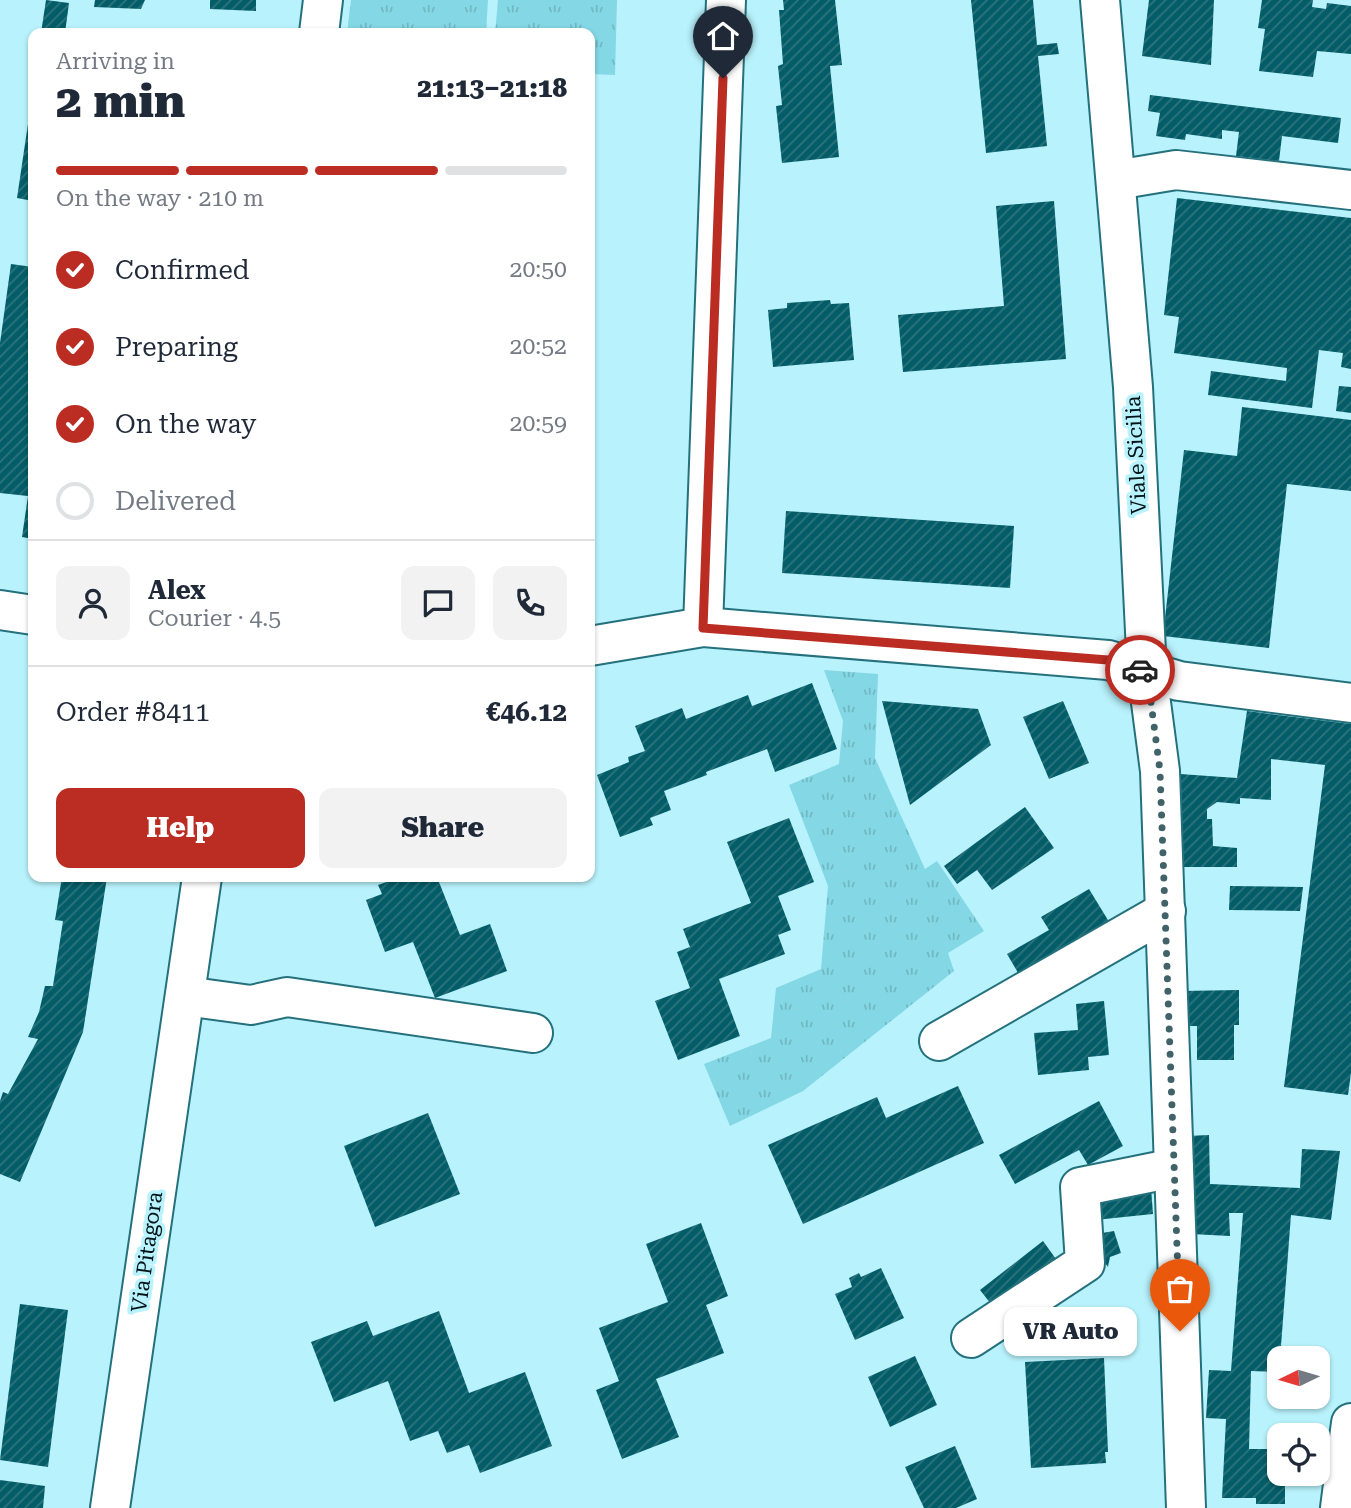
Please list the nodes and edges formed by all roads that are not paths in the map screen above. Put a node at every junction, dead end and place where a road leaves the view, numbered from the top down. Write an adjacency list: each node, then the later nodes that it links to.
1 (323, 0): 4 (street)
2 (726, 0): 9 (street)
3 (1100, 0): 5 (street, Viale Sicilia)
4 (320, 28)
5 (1116, 180): 6 (street); 11 (street, Viale Sicilia)
6 (1351, 190)
7 (0, 610): 8 (street)
8 (28, 614)
9 (703, 628): 10 (street); 11 (street)
10 (595, 645)
11 (1147, 672): 12 (street); 14 (street, Viale Sicilia)
12 (1351, 704)
13 (201, 882): 15 (street, Via Pitagora)
14 (1166, 911): 17 (street); 18 (street, Viale Sicilia)
15 (185, 996): 16 (street); 22 (street, Via Pitagora)
16 (533, 1033)
17 (939, 1041)
18 (1174, 1168): 19 (street); 21 (street, Viale Sicilia)
19 (971, 1338)
20 (1351, 1423): 23 (street)
21 (1176, 1503)
22 (110, 1508)
23 (1340, 1508)

